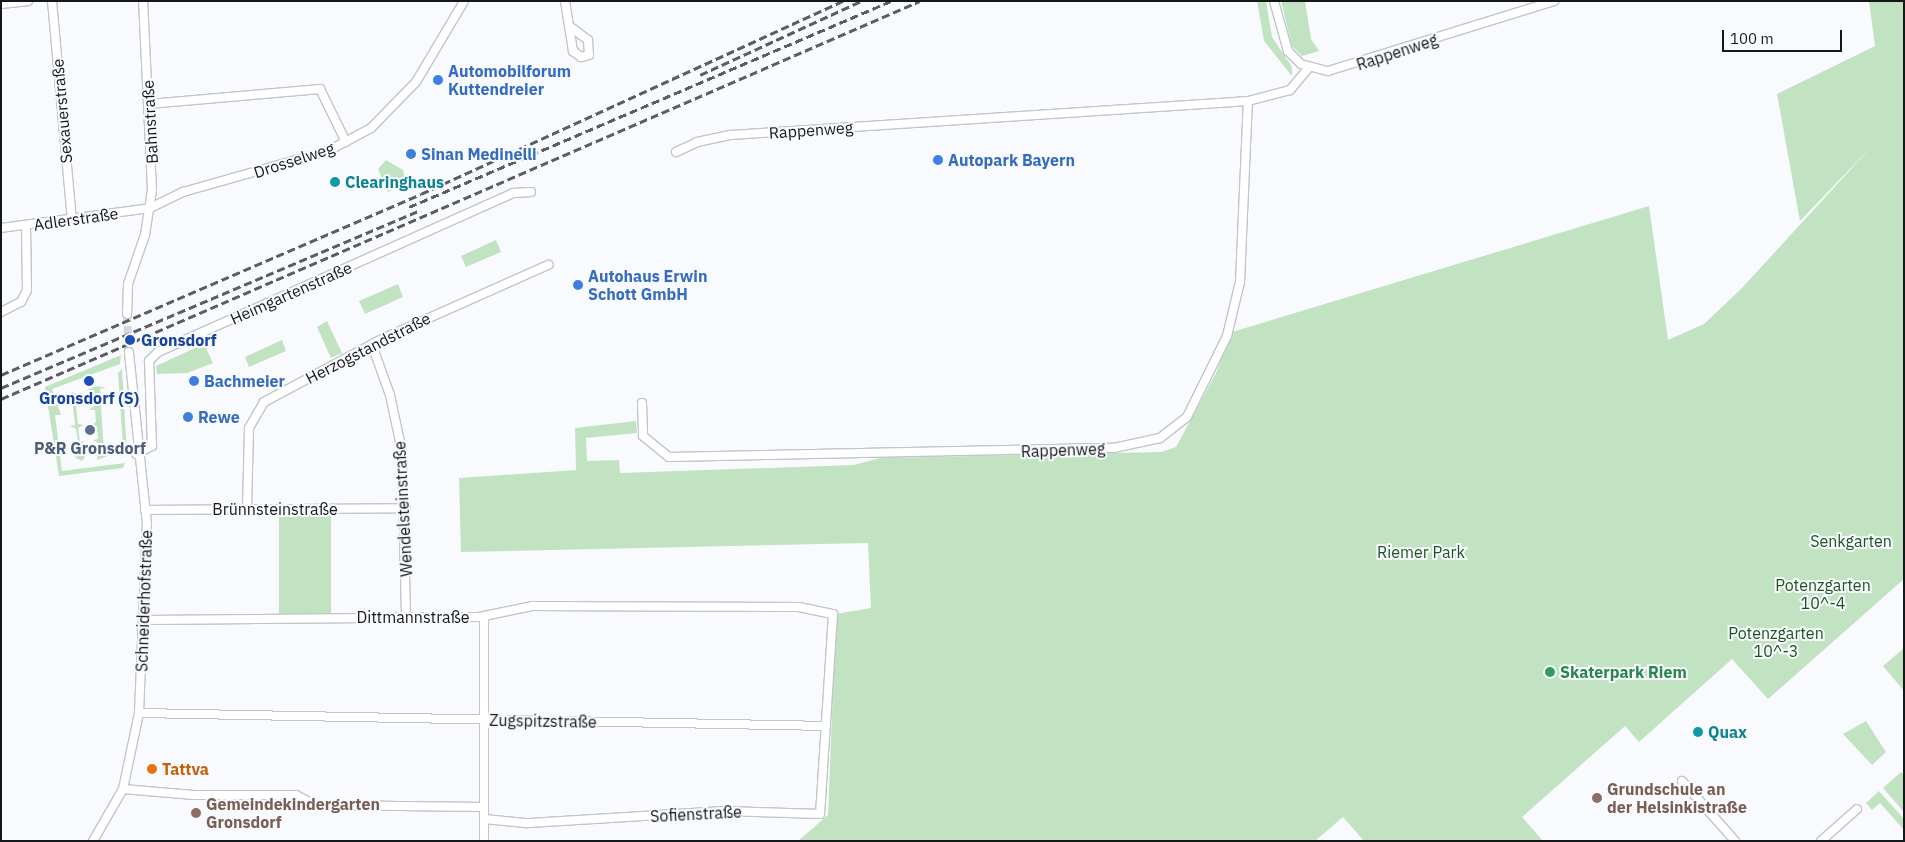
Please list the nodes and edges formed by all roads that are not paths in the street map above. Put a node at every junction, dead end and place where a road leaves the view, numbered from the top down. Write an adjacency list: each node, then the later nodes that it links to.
1 (28, 1): 8 (street)
2 (52, 1): 17 (street, Sexauerstraße)
3 (143, 1): 12 (street, Bahnstraße)
4 (464, 1): 13 (street, Drosselweg)
5 (565, 1): 9 (street)
6 (1274, 1): 10 (street)
7 (1554, 1): 10 (street, Rappenweg)
8 (1, 4)
9 (571, 27)
10 (1309, 67): 11 (street, Rappenweg)
11 (1248, 101): 14 (street, Rappenweg); 25 (street, Rappenweg)
12 (150, 104): 13 (street); 16 (street, Bahnstraße)
13 (346, 142): 16 (street, Drosselweg)
14 (676, 152)
15 (531, 192): 26 (street, Heimgartenstraße)
16 (150, 208): 17 (street, Adlerstraße); 22 (street, Bahnstraße)
17 (72, 220): 18 (street, Adlerstraße)
18 (26, 225): 19 (street, Adlerstraße); 21 (street)
19 (1, 228)
20 (548, 265): 23 (street, Herzogstandstraße)
21 (1, 312)
22 (127, 314)
23 (372, 345): 27 (street, Wendelsteinstraße); 29 (street, Herzogstandstraße)
24 (129, 352): 26 (street, Schneiderhofstraße)
25 (642, 403)
26 (136, 454): 28 (street, Schneiderhofstraße)
27 (406, 508): 29 (street, Brünnsteinstraße); 31 (street, Wendelsteinstraße)
28 (145, 510): 29 (street, Brünnsteinstraße); 32 (street, Schneiderhofstraße)
29 (248, 510)
30 (484, 617): 31 (street, Dittmannstraße); 34 (street); 35 (street, Dittmannstraße)
31 (406, 618): 32 (street, Dittmannstraße)
32 (146, 620): 33 (street, Schneiderhofstraße)
33 (139, 713): 34 (street, Zugspitzstraße); 37 (street, Schneiderhofstraße)
34 (485, 720): 35 (street, Zugspitzstraße); 38 (street)
35 (826, 726): 40 (street, Sofienstraße)
36 (1682, 782): 43 (street)
37 (122, 789): 38 (street); 41 (street, Schneiderhofstraße)
38 (484, 808): 40 (street)
39 (1857, 809): 44 (street)
40 (484, 819): 42 (street)
41 (93, 841)
42 (484, 841)
43 (1735, 841)
44 (1821, 841)

